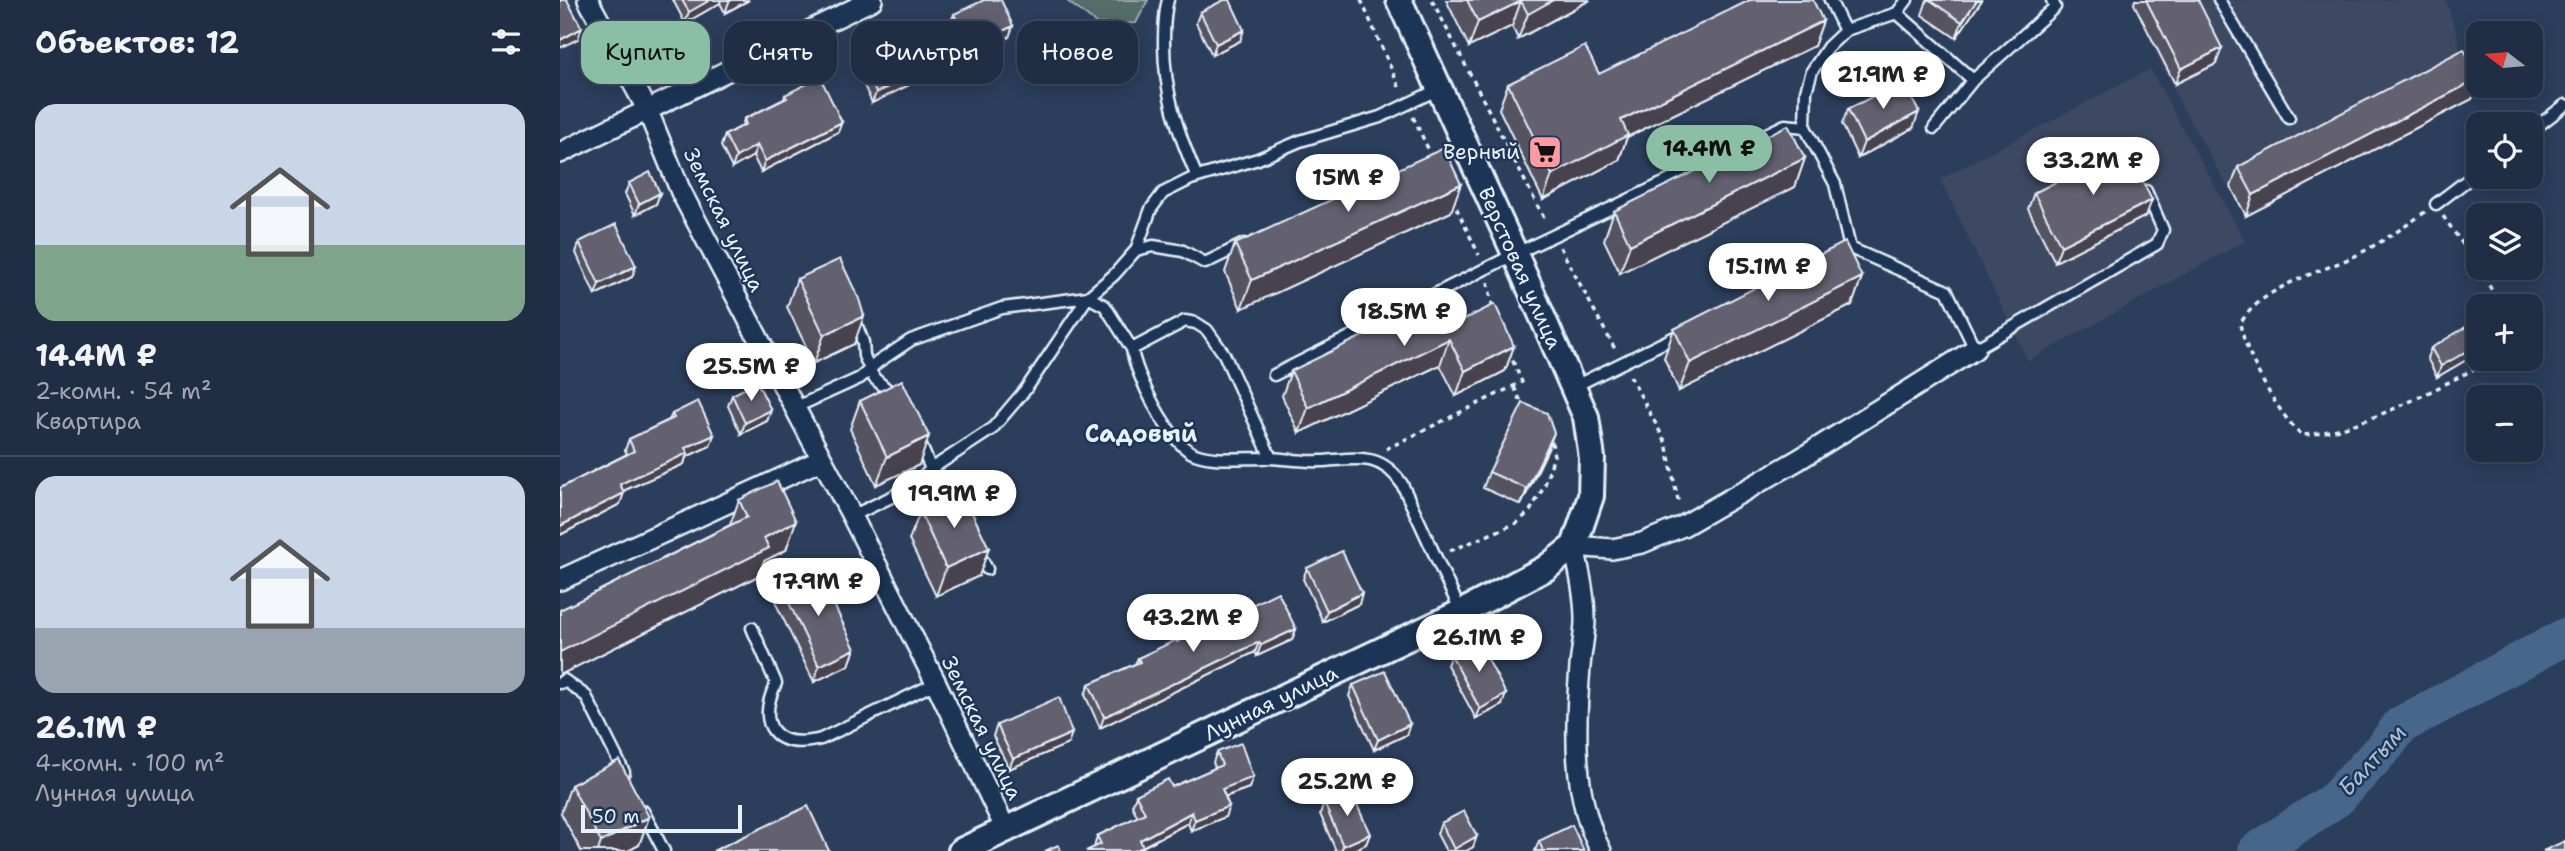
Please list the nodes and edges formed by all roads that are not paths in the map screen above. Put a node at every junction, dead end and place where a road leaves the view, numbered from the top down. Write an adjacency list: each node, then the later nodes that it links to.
1 (588, 0): 14 (street, Земская улица)
2 (872, 0): 14 (street)
3 (1168, 0): 20 (lane)
4 (1399, 0): 12 (street, Верстовая улица)
5 (1830, 0): 10 (lane)
6 (1907, 0): 9 (lane)
7 (2052, 0): 11 (lane)
8 (2219, 0): 15 (lane)
9 (1897, 13): 10 (lane); 11 (lane)
10 (1845, 31): 17 (lane)
11 (1973, 80): 18 (lane)
12 (1439, 89): 20 (lane); 27 (street, Верстовая улица)
13 (2565, 105): 16 (lane)
14 (647, 109): 19 (street); 38 (street, Земская улица)
15 (2288, 118)
16 (2543, 122)
17 (1805, 127): 25 (lane); 27 (lane)
18 (1934, 128)
19 (560, 153)
20 (1197, 177): 26 (lane)
21 (2140, 178): 33 (lane)
22 (2466, 181): 23 (lane)
23 (2436, 204)
24 (1255, 239): 26 (lane)
25 (1850, 248): 28 (lane); 33 (lane)
26 (1136, 250): 29 (lane)
27 (1515, 254): 35 (lane); 36 (street, Верстовая улица)
28 (1839, 254)
29 (1088, 297): 32 (lane); 34 (lane); 42 (lane)
30 (853, 316): 34 (lane)
31 (1694, 327): 36 (lane)
32 (1132, 349): 40 (lane); 40 (lane)
33 (1975, 349): 46 (street)
34 (869, 370): 37 (lane); 38 (lane)
35 (1274, 375)
36 (1573, 387): 46 (street, Верстовая улица)
37 (901, 403)
38 (794, 408): 41 (street, Земская улица)
39 (912, 425): 42 (lane)
40 (1271, 458): 50 (lane)
41 (821, 460): 45 (street, Земская улица); 49 (street)
42 (932, 469): 43 (lane)
43 (916, 485): 44 (lane); 45 (lane)
44 (959, 513)
45 (852, 516): 53 (street, Земская улица)
46 (1574, 546): 50 (street, Лунная улица); 59 (street)
47 (976, 547): 48 (lane)
48 (987, 569)
49 (560, 580)
50 (1461, 613): 56 (street, Лунная улица)
51 (752, 628): 53 (lane)
52 (560, 682): 54 (lane)
53 (936, 683): 56 (street, Земская улица)
54 (628, 779)
55 (640, 803): 57 (lane)
56 (1006, 830): 58 (street, Лунная улица)
57 (664, 851)
58 (961, 851)
59 (1601, 851)

